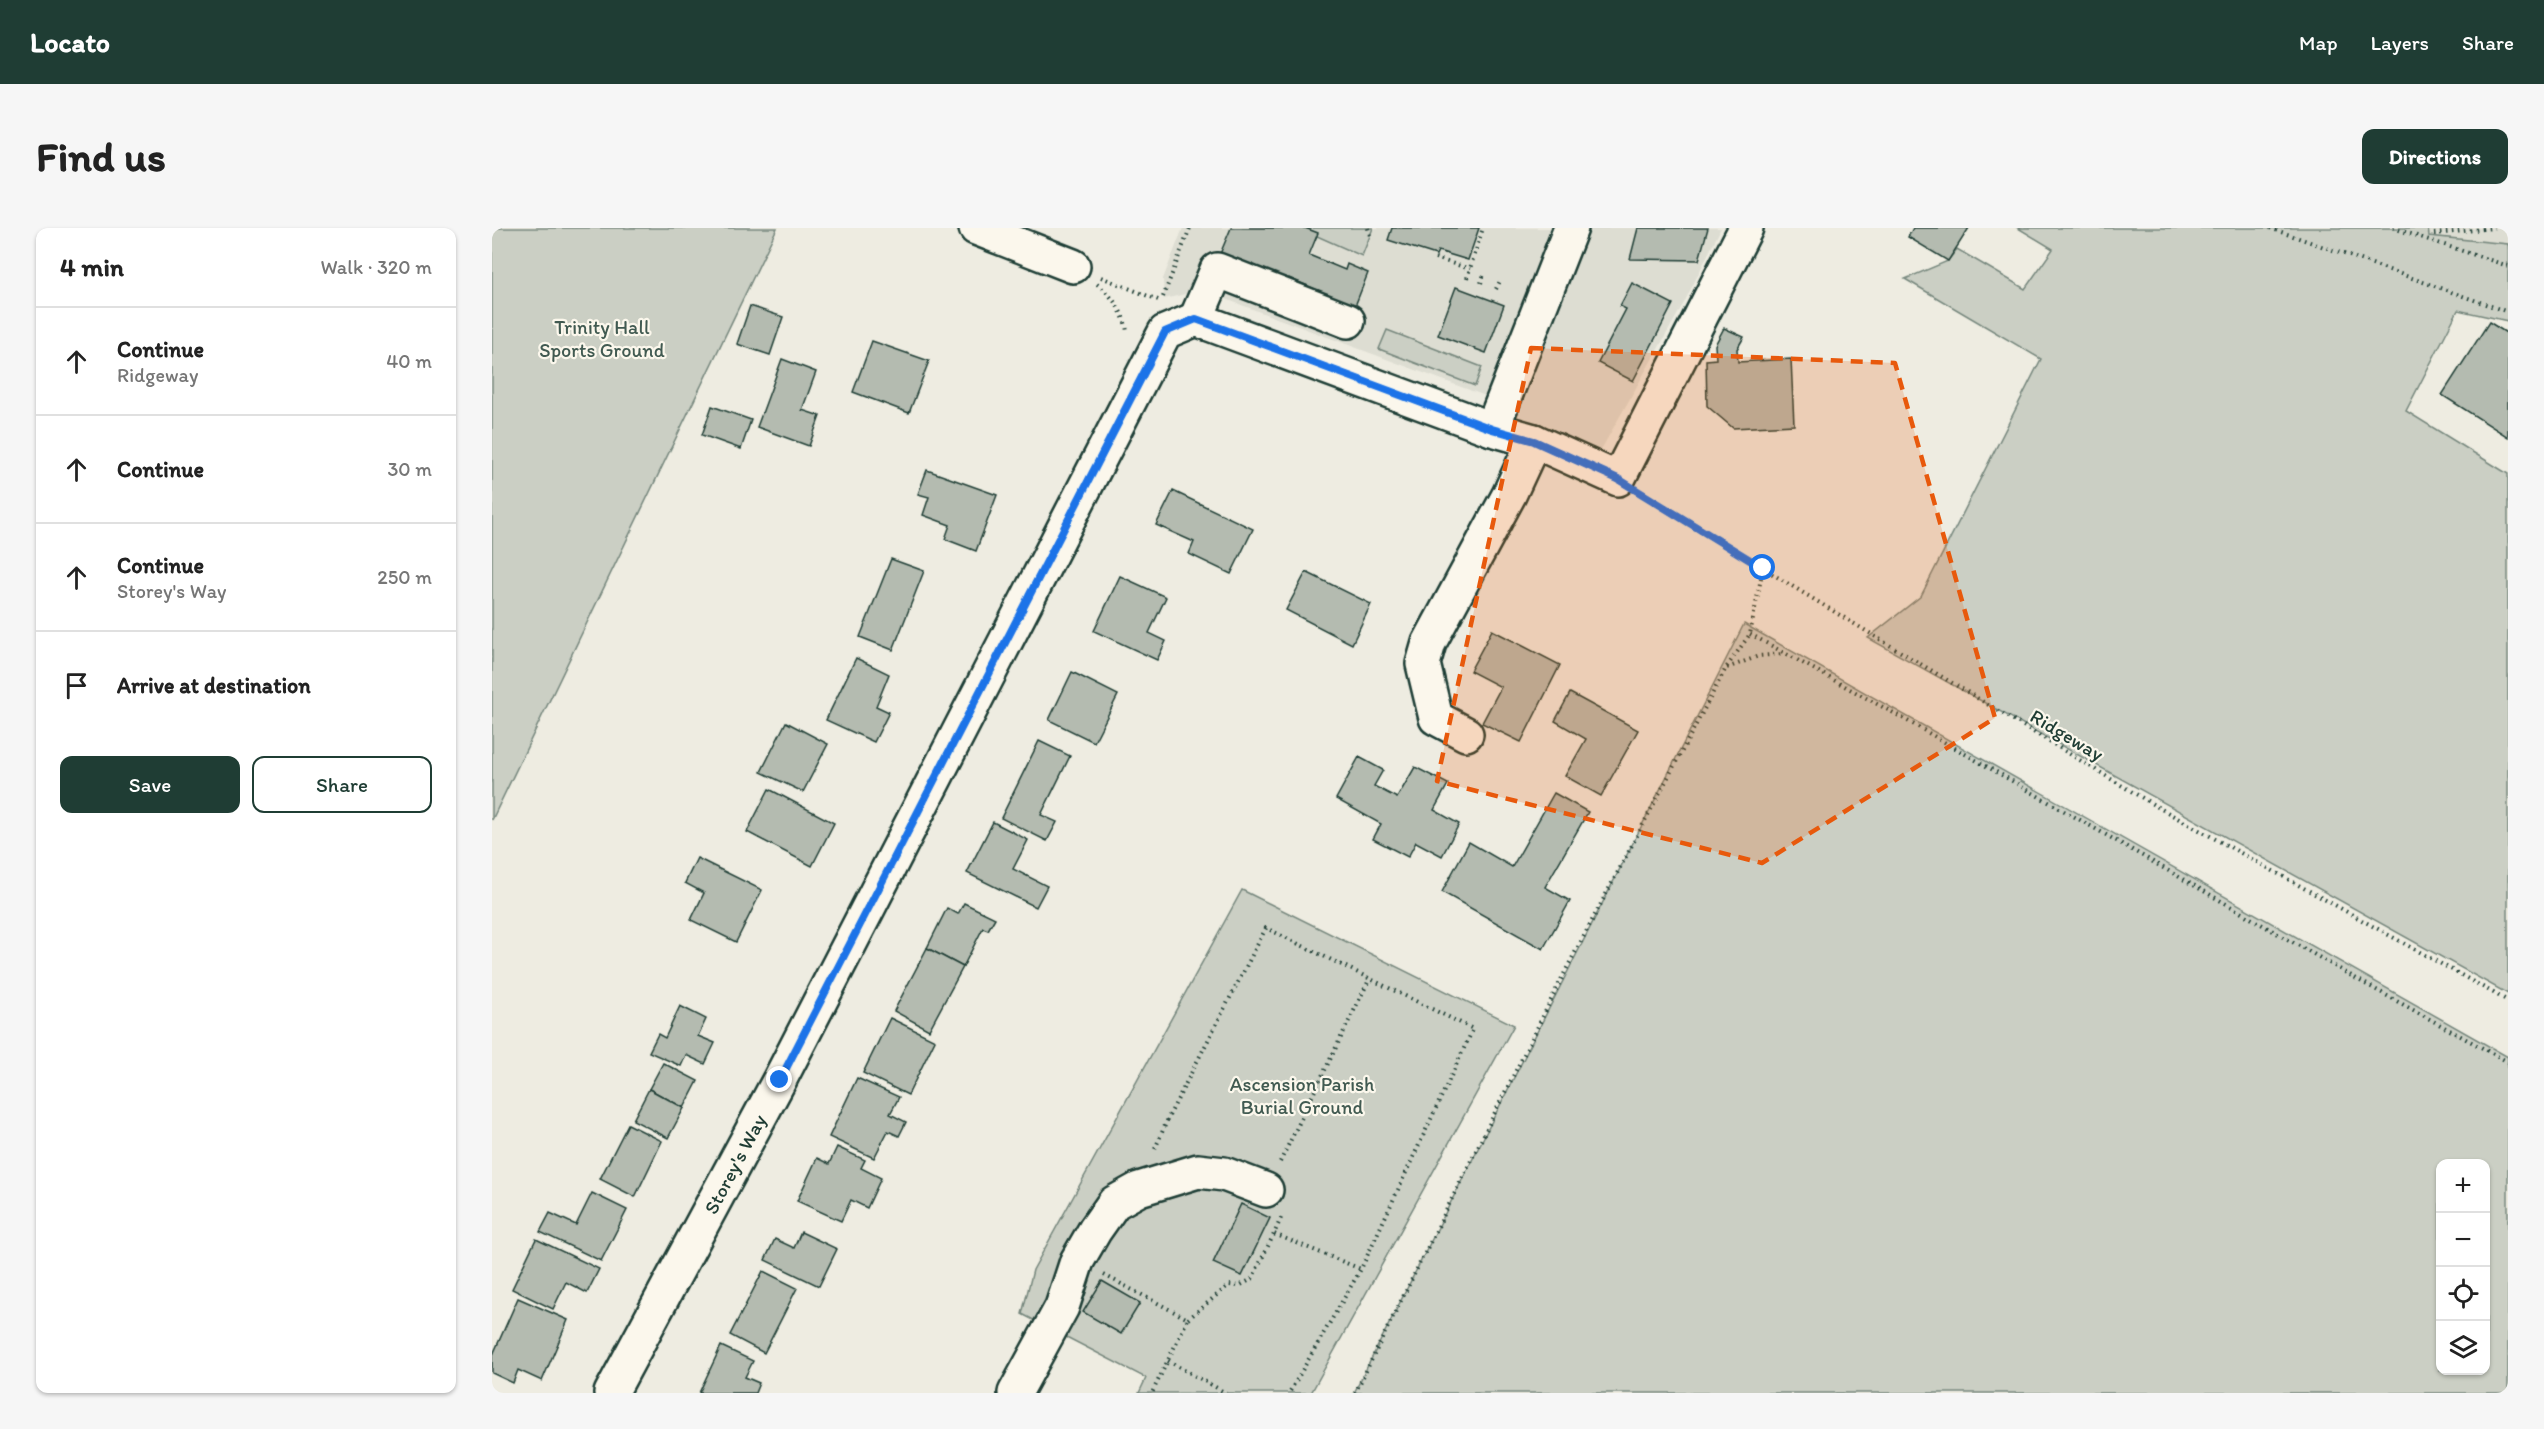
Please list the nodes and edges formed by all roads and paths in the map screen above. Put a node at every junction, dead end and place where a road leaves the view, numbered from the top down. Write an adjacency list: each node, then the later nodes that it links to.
1 (976, 228): 13 (street)
2 (1190, 228): 13 (path)
3 (1368, 228): 11 (path)
4 (1483, 228): 15 (path)
5 (1571, 228): 27 (street)
6 (1746, 228): 29 (street)
7 (2270, 228): 22 (path)
8 (2393, 228): 14 (path)
9 (2434, 228): 10 (path)
10 (2494, 228)
11 (1370, 236)
12 (1435, 258): 15 (path)
13 (1073, 266): 25 (path)
14 (2508, 266)
15 (1470, 269): 17 (path)
16 (1484, 274): 19 (path)
17 (1467, 278)
18 (1500, 281): 20 (path)
19 (1480, 283)
20 (1496, 289)
21 (1282, 295): 23 (street); 24 (street); 26 (street)
22 (2508, 312)
23 (1196, 319): 26 (street); 45 (street, Storey's Way)
24 (1348, 321)
25 (1128, 335)
26 (1262, 342): 27 (street)
27 (1492, 429): 28 (street)
28 (1534, 441): 29 (street); 34 (street)
29 (1618, 479): 30 (path, Ridgeway)
30 (1763, 568): 31 (path); 36 (path, Ridgeway)
31 (1750, 634): 32 (path); 33 (path)
32 (1785, 654): 33 (path); 37 (path)
33 (1726, 668): 50 (path)
34 (1466, 734)
35 (1369, 980): 38 (path); 39 (path); 42 (path)
36 (2508, 1002)
37 (2508, 1062)
38 (1139, 1189): 39 (street); 41 (street)
39 (1266, 1190): 40 (path)
40 (1274, 1234): 42 (path); 43 (path)
41 (1077, 1261): 43 (path); 46 (street)
42 (1361, 1269): 49 (path)
43 (1188, 1319): 44 (path)
44 (1168, 1361): 47 (path); 48 (path)
45 (611, 1393)
46 (1015, 1393)
47 (1152, 1393)
48 (1226, 1393)
49 (1289, 1393)
50 (1355, 1393)

